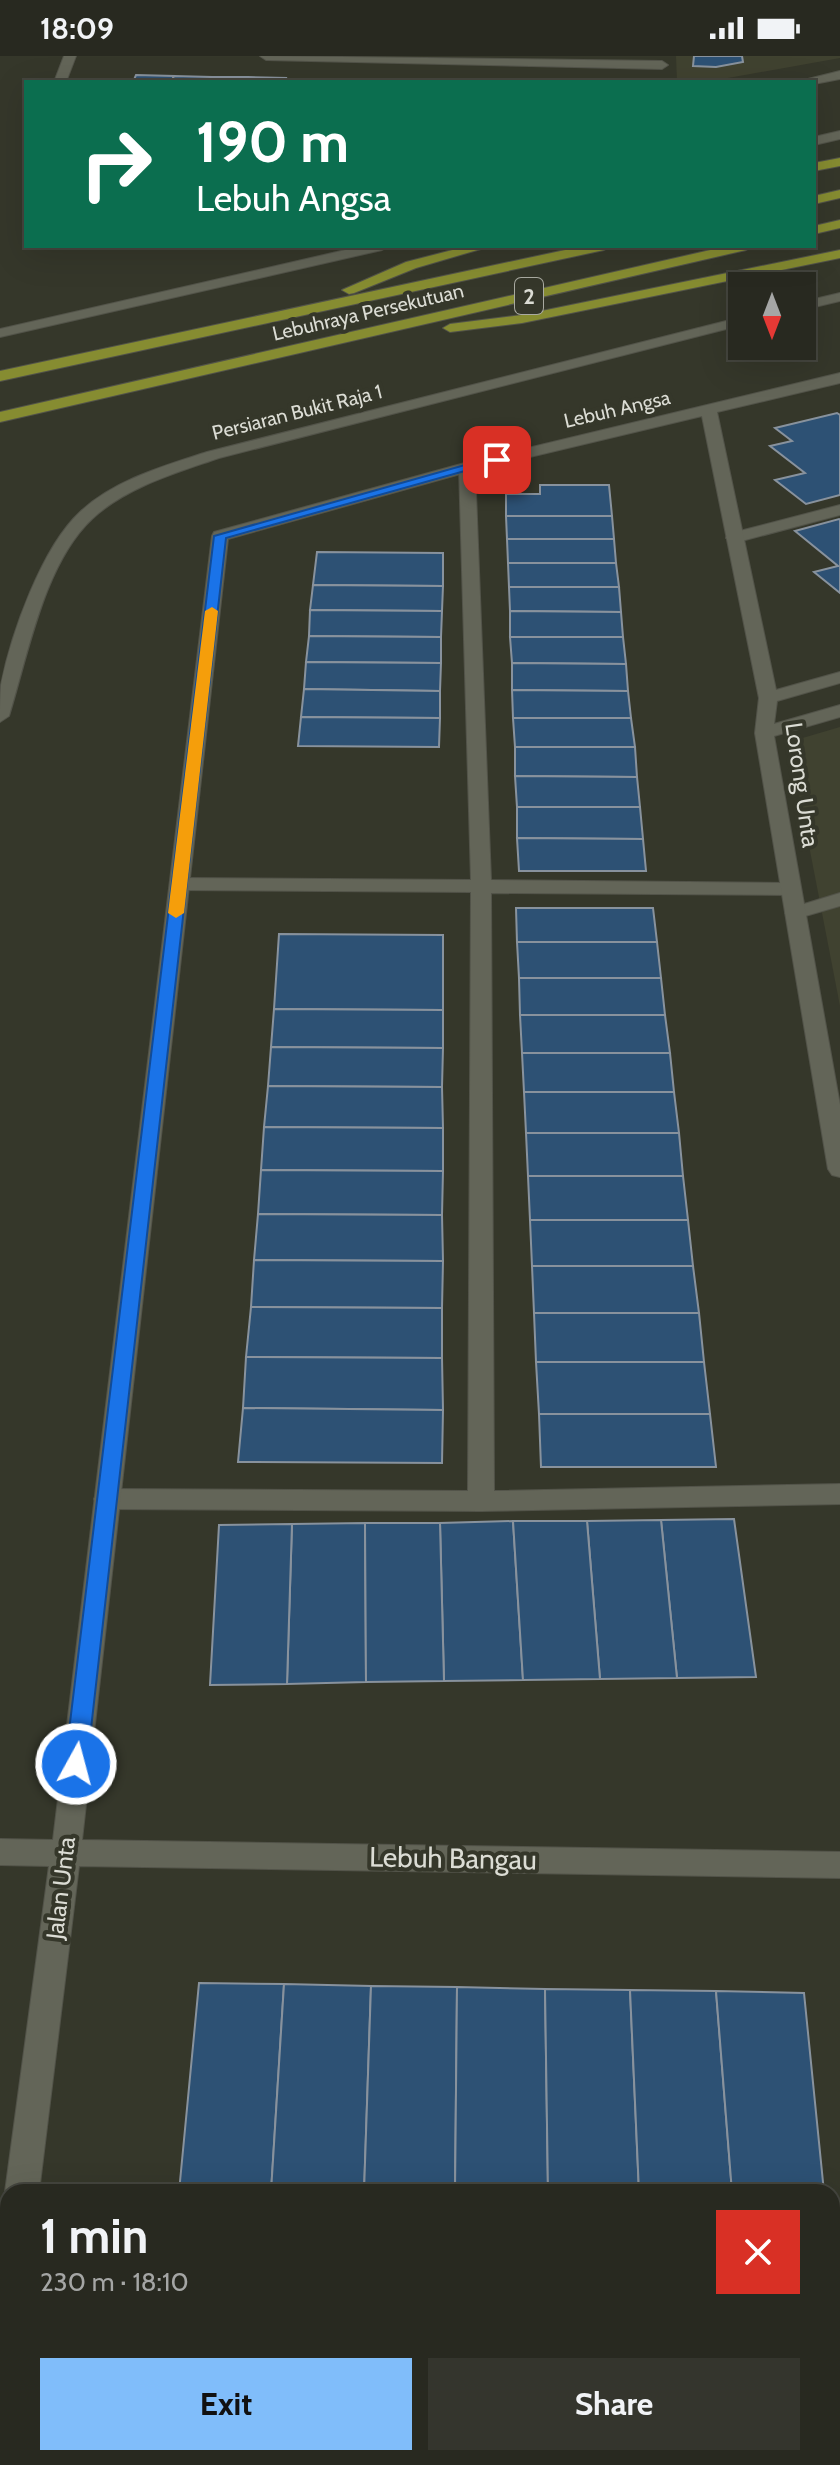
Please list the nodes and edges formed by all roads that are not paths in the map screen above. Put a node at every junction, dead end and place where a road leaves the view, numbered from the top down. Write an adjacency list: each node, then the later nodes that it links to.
1 (70, 56): 5 (street)
2 (266, 56): 3 (street)
3 (662, 60): 6 (street)
4 (840, 75): 7 (street)
5 (61, 80)
6 (663, 80)
7 (813, 80)
8 (840, 135): 9 (street)
9 (816, 141)
10 (840, 162): 11 (highway)
11 (816, 167)
12 (840, 194): 13 (highway)
13 (816, 200)
14 (840, 224): 15 (highway)
15 (816, 230)
16 (373, 248): 25 (street)
17 (476, 248): 23 (highway)
18 (595, 248): 23 (highway, Lebuhraya Persekutuan / 2)
19 (737, 248): 26 (highway, Lebuhraya Persekutuan / 2)
20 (840, 254): 26 (highway)
21 (840, 297): 22 (street)
22 (816, 303)
23 (276, 318): 27 (highway, Lebuhraya Persekutuan / 2)
24 (728, 325): 38 (street, Persiaran Bukit Raja 1)
25 (0, 333)
26 (312, 345): 30 (highway, Lebuhraya Persekutuan / 2)
27 (0, 376)
28 (840, 378): 29 (street, Lebuh Angsa)
29 (709, 410): 31 (street, Lebuh Angsa); 34 (street, Lorong Unta)
30 (0, 417)
31 (467, 467): 33 (street, Lebuh Angsa); 41 (street)
32 (840, 510): 34 (street)
33 (220, 536): 40 (street, Jalan Unta)
34 (734, 538): 36 (street, Lorong Unta)
35 (840, 677): 36 (street)
36 (768, 698): 39 (street, Lorong Unta)
37 (840, 711): 39 (street)
38 (0, 716)
39 (764, 733): 42 (street, Lorong Unta)
40 (180, 884): 41 (street); 47 (street, Jalan Unta)
41 (481, 887): 42 (street); 48 (street)
42 (791, 889): 44 (street, Lorong Unta)
43 (840, 899): 44 (street)
44 (795, 913): 45 (street, Lorong Unta)
45 (840, 1169)
46 (840, 1494): 48 (street)
47 (107, 1499): 48 (street); 50 (street, Jalan Unta)
48 (481, 1501)
49 (0, 1852): 50 (street, Lebuh Bangau)
50 (66, 1852): 51 (street, Lebuh Bangau); 52 (street, Jalan Unta)
51 (840, 1865)
52 (23, 2184)

